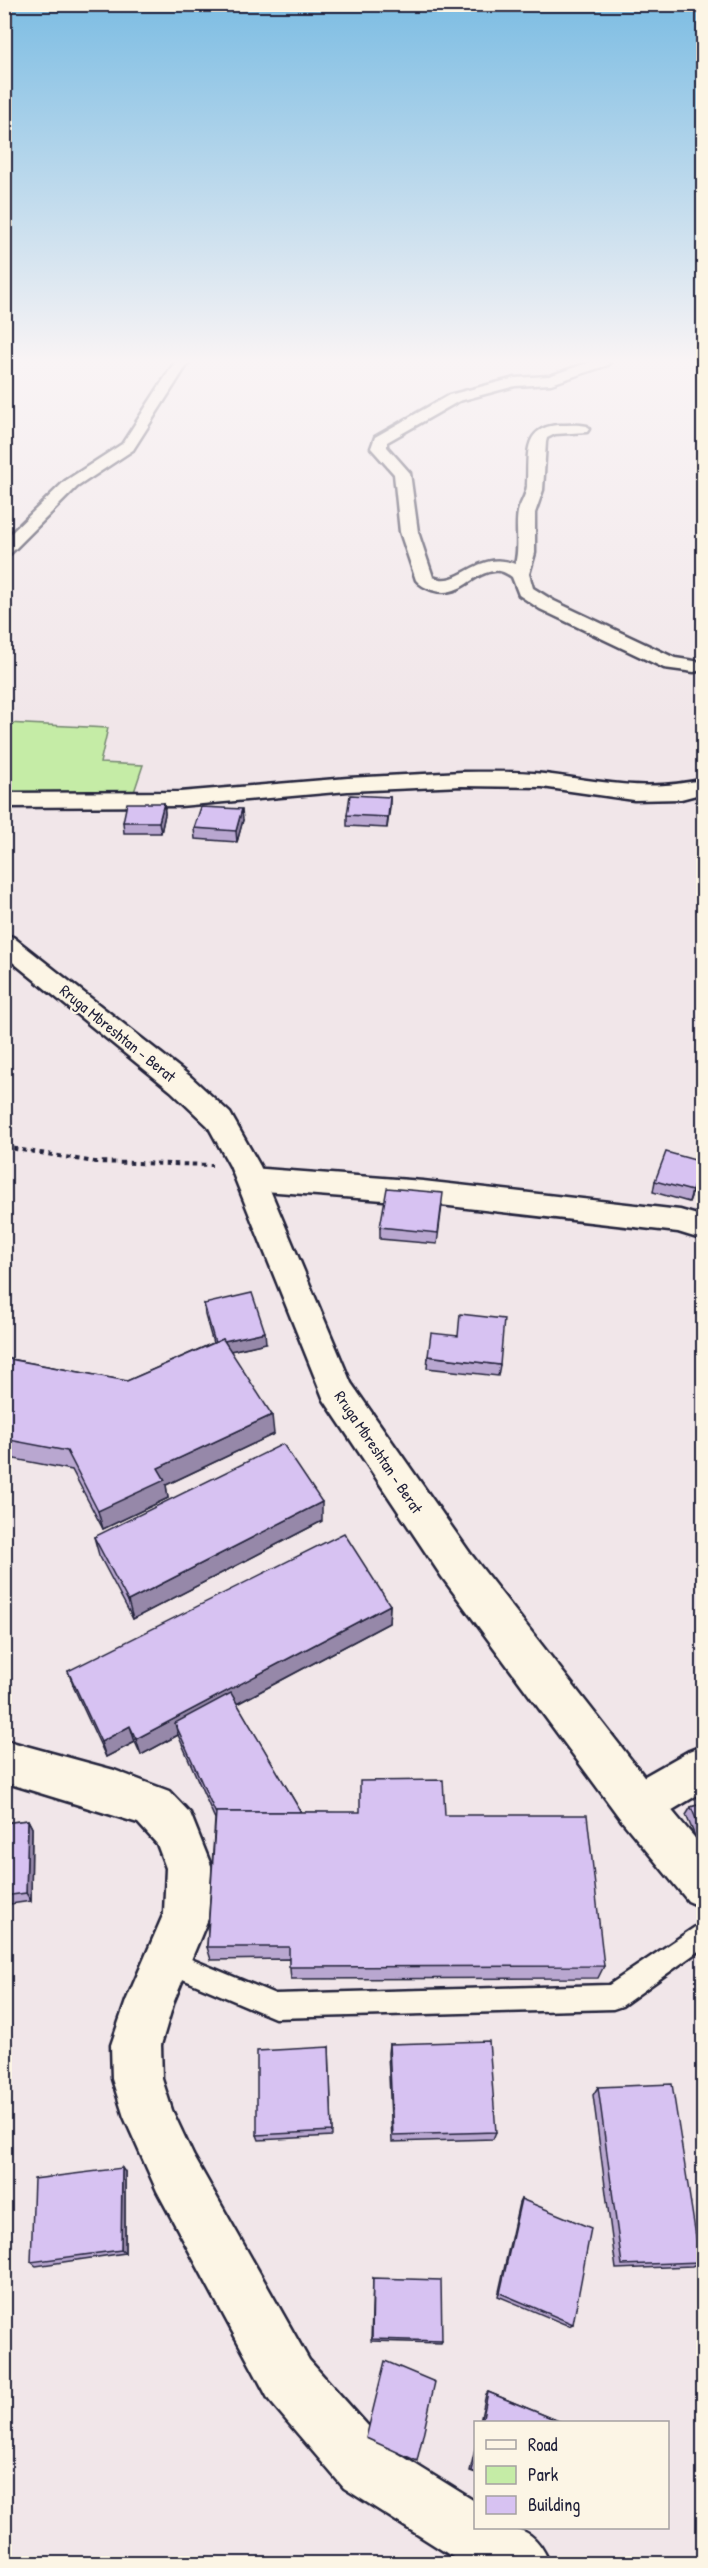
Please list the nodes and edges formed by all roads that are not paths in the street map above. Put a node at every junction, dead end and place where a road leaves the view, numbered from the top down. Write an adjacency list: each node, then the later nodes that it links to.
1 (74, 482): 4 (street)
2 (403, 482): 5 (street)
3 (535, 482): 5 (street)
4 (6, 551)
5 (520, 574): 6 (street)
6 (700, 664)
7 (704, 786): 8 (street)
8 (4, 800)
9 (4, 942): 10 (street, Rruga Mbreshtan - Berat)
10 (248, 1172): 11 (street); 14 (street, Rruga Mbreshtan - Berat)
11 (704, 1229)
12 (6, 1761): 17 (street)
13 (704, 1766): 14 (street)
14 (638, 1805): 15 (street, Rruga Mbreshtan - Berat)
15 (704, 1885)
16 (704, 1932): 17 (lane)
17 (167, 1961): 18 (street)
18 (520, 2564)

